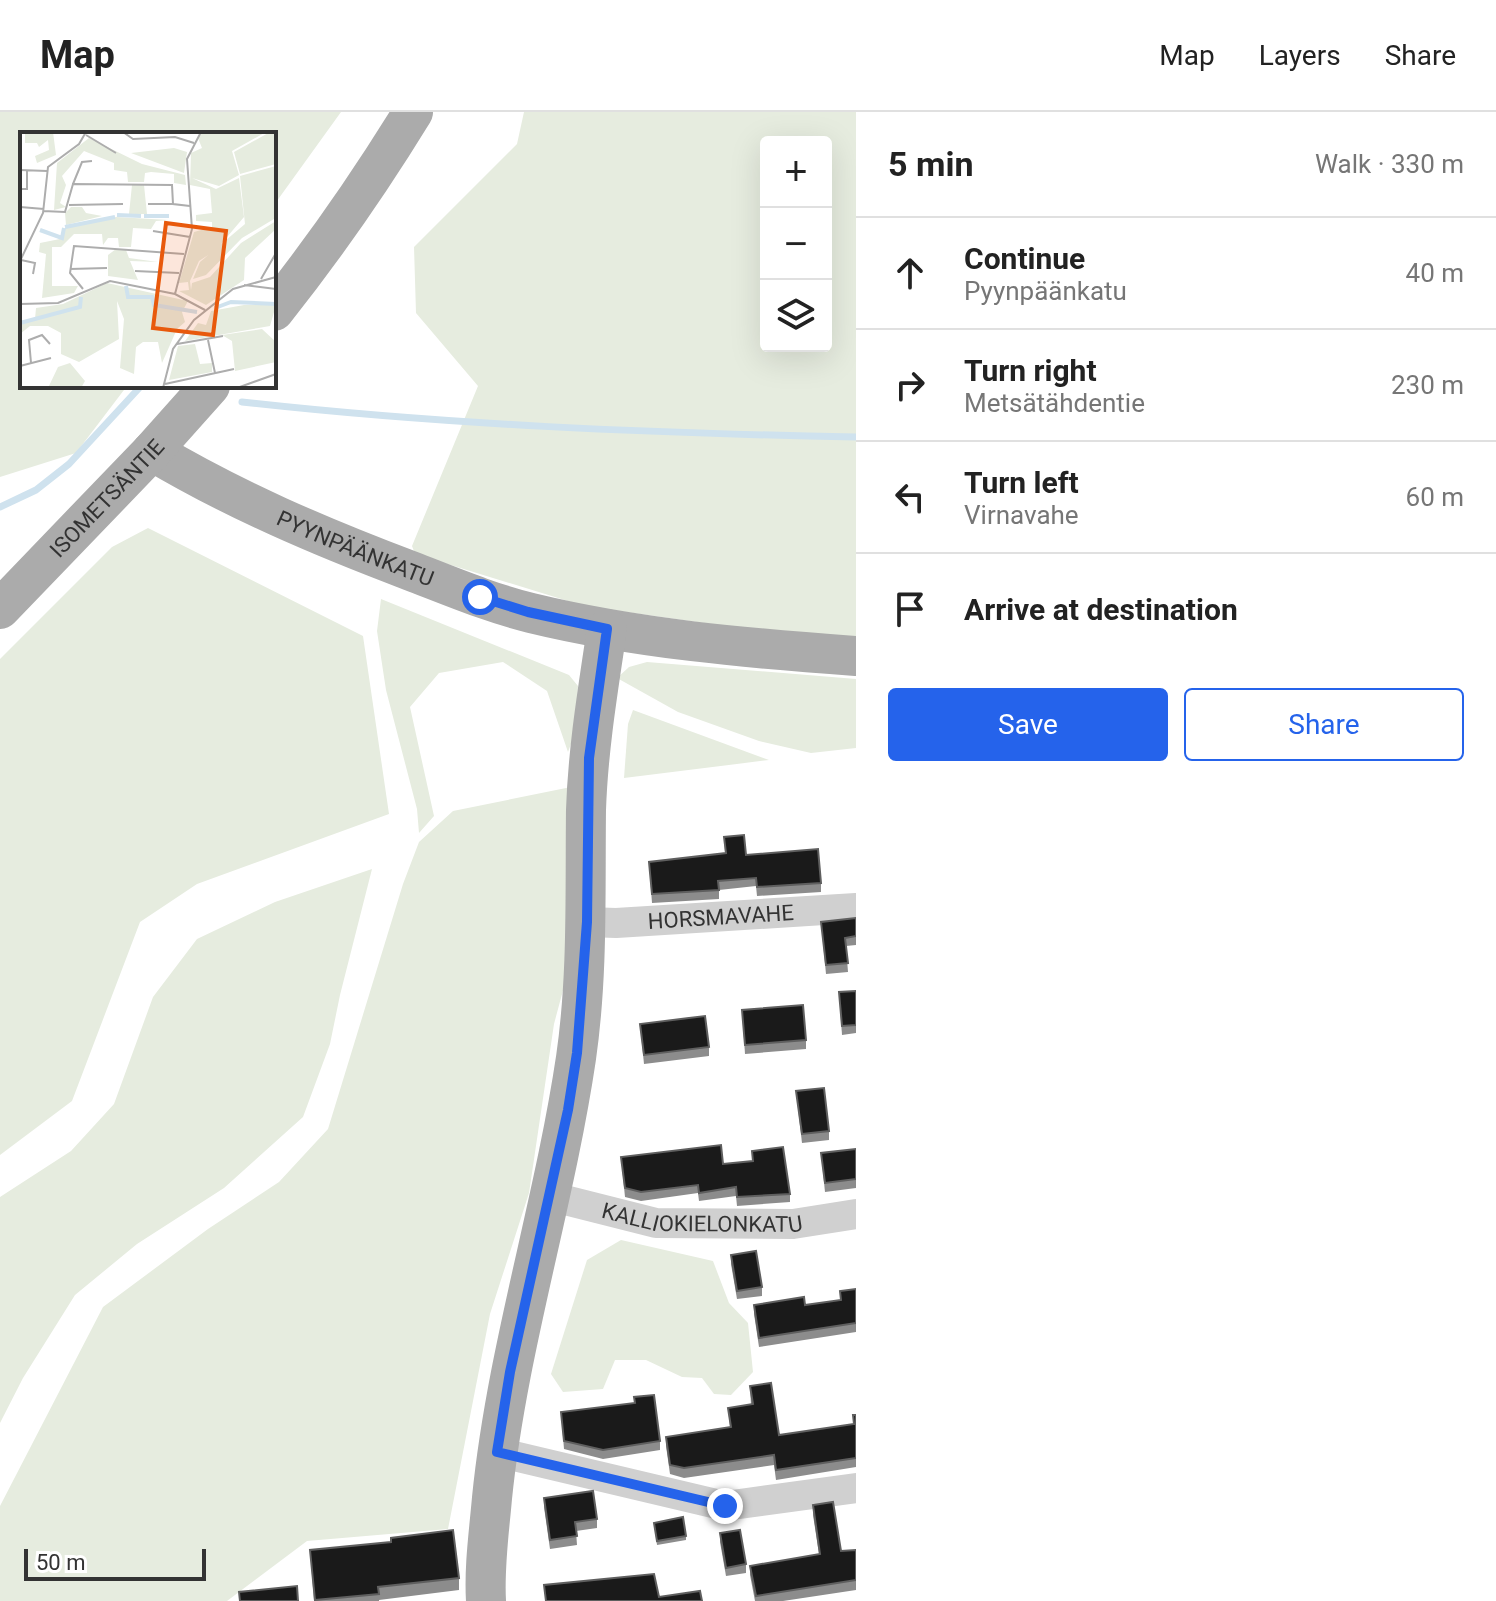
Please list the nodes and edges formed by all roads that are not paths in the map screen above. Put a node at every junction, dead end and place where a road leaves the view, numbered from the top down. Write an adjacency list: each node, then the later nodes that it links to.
1 (413, 112): 2 (main road)
2 (276, 308)
3 (208, 388): 4 (main road, ISOMETSÄNTIE)
4 (152, 451): 5 (main road, ISOMETSÄNTIE); 6 (main road, PYYNPÄÄNKATU)
5 (0, 609)
6 (607, 629): 7 (main road, PYYNPÄÄNKATU); 9 (main road)
7 (856, 656)
8 (856, 908): 9 (street, HORSMAVAHE)
9 (587, 922): 10 (main road)
10 (549, 1196): 11 (street, KALLIOKIELONKATU); 12 (main road)
11 (856, 1214)
12 (497, 1452): 13 (street); 14 (main road)
13 (856, 1488)
14 (486, 1601)

